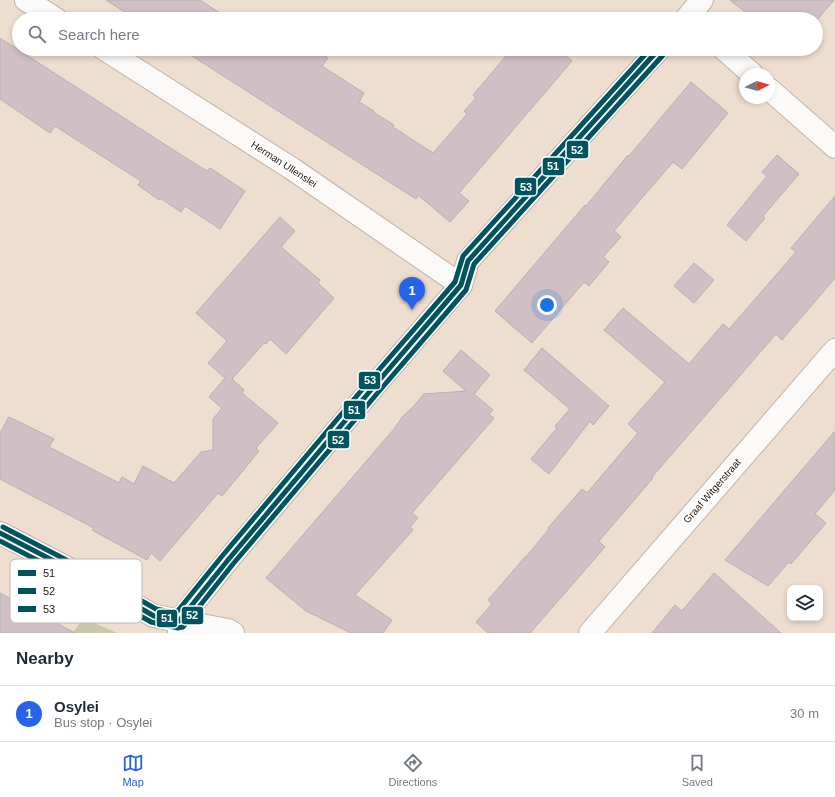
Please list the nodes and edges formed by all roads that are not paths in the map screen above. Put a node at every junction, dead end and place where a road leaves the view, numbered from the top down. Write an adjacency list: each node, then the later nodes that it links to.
1 (26, 0): 3 (street)
2 (702, 0): 4 (street)
3 (45, 12)
4 (693, 12)
5 (115, 56): 11 (street, Herman Ullenslei)
6 (653, 56): 11 (street)
7 (732, 56): 8 (street)
8 (745, 68)
9 (775, 94): 10 (street)
10 (835, 147)
11 (462, 285): 16 (street)
12 (835, 350): 18 (street, Graaf Witgerstraat)
13 (0, 533): 14 (street)
14 (50, 559)
15 (142, 609): 16 (street)
16 (179, 627): 17 (street)
17 (233, 633)
18 (590, 633)

